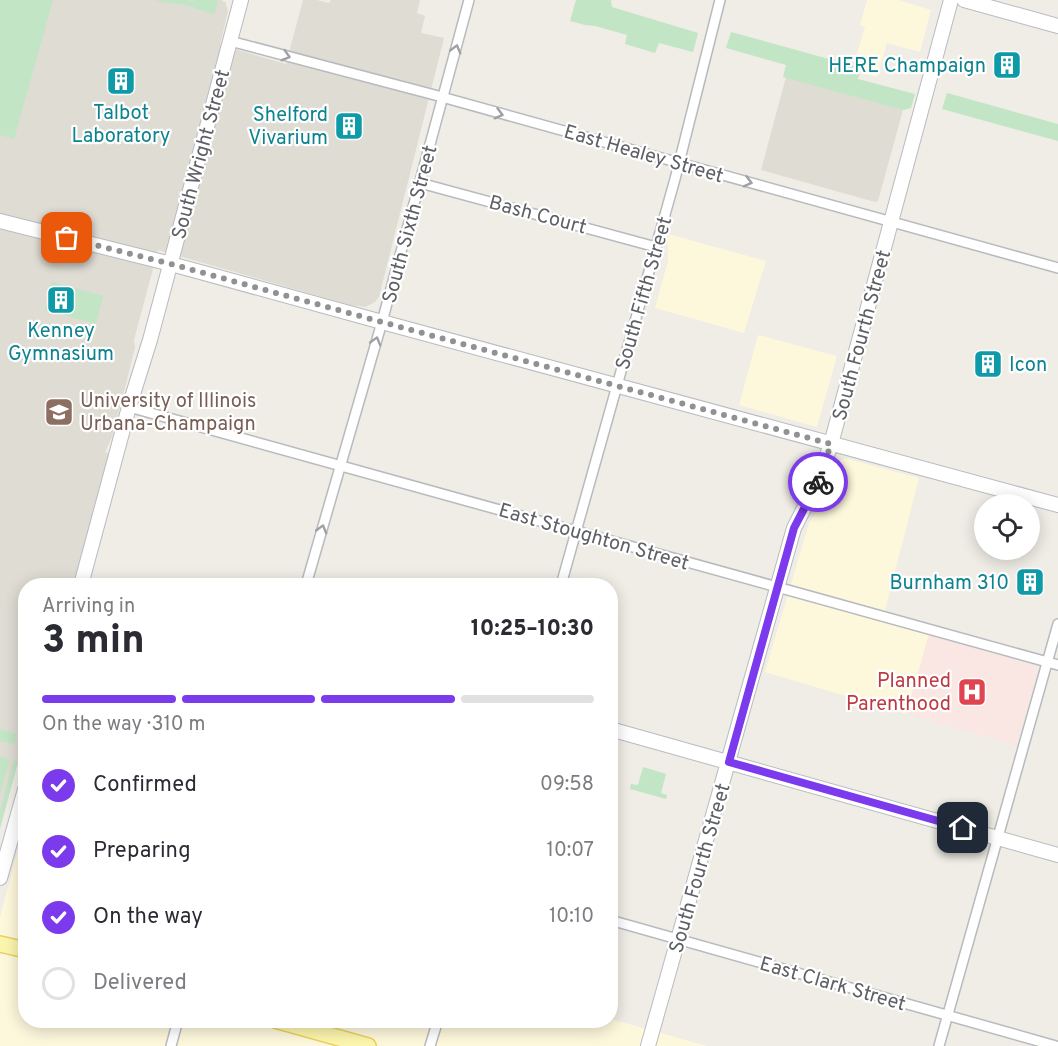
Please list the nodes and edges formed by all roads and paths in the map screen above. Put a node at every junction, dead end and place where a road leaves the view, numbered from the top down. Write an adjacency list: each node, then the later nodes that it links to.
1 (241, 0): 7 (street, South Wright Street)
2 (469, 0): 8 (street, South Sixth Street, one-way to 2)
3 (720, 0): 9 (street, South Fifth Street)
4 (951, 0): 12 (street, South Fourth Street)
5 (964, 0): 6 (street)
6 (1058, 26)
7 (230, 41): 8 (street, East Healey Street, one-way to 8); 14 (street, South Wright Street)
8 (443, 98): 9 (street, East Healey Street, one-way to 9); 10 (street, South Sixth Street)
9 (679, 164): 12 (street, East Healey Street, one-way to 12); 13 (street, South Fifth Street)
10 (420, 183): 13 (street, Bash Court); 16 (street, South Sixth Street)
11 (0, 221): 14 (street)
12 (892, 222): 15 (street, East Healey Street); 19 (street, South Fourth Street)
13 (656, 247): 17 (street, South Fifth Street)
14 (171, 264): 16 (street); 18 (street, South Wright Street)
15 (1058, 268)
16 (382, 322): 17 (street); 20 (street, South Sixth Street, one-way to 16)
17 (617, 387): 19 (street); 22 (street, South Fifth Street)
18 (129, 407): 20 (street, East Stoughton Street); 23 (street, South Wright Street)
19 (831, 444): 21 (street); 26 (street, South Fourth Street)
20 (341, 465): 22 (street, East Stoughton Street); 24 (street, South Sixth Street, one-way to 20)
21 (1058, 505)
22 (576, 531): 25 (street, South Fifth Street); 26 (street, East Stoughton Street)
23 (86, 578)
24 (308, 578)
25 (563, 578)
26 (778, 587): 28 (street, East Stoughton Street); 31 (street, South Fourth Street)
27 (1058, 624): 28 (street)
28 (1048, 662): 29 (street, East Stoughton Street); 33 (street)
29 (1058, 665)
30 (618, 731): 31 (street)
31 (729, 762): 33 (street); 37 (street, South Fourth Street)
32 (18, 814): 35 (street)
33 (998, 838): 34 (street); 40 (street)
34 (1058, 855)
35 (0, 878)
36 (618, 922): 37 (street, East Clark Street)
37 (679, 939): 40 (street, East Clark Street); 47 (street, South Fourth Street)
38 (0, 944): 39 (main road)
39 (18, 948)
40 (948, 1015): 48 (street); 49 (street, East Clark Street)
41 (176, 1028): 44 (street)
42 (304, 1028): 45 (main road)
43 (436, 1028): 46 (street)
44 (171, 1046)
45 (368, 1046)
46 (430, 1046)
47 (648, 1046)
48 (939, 1046)
49 (1056, 1046)

